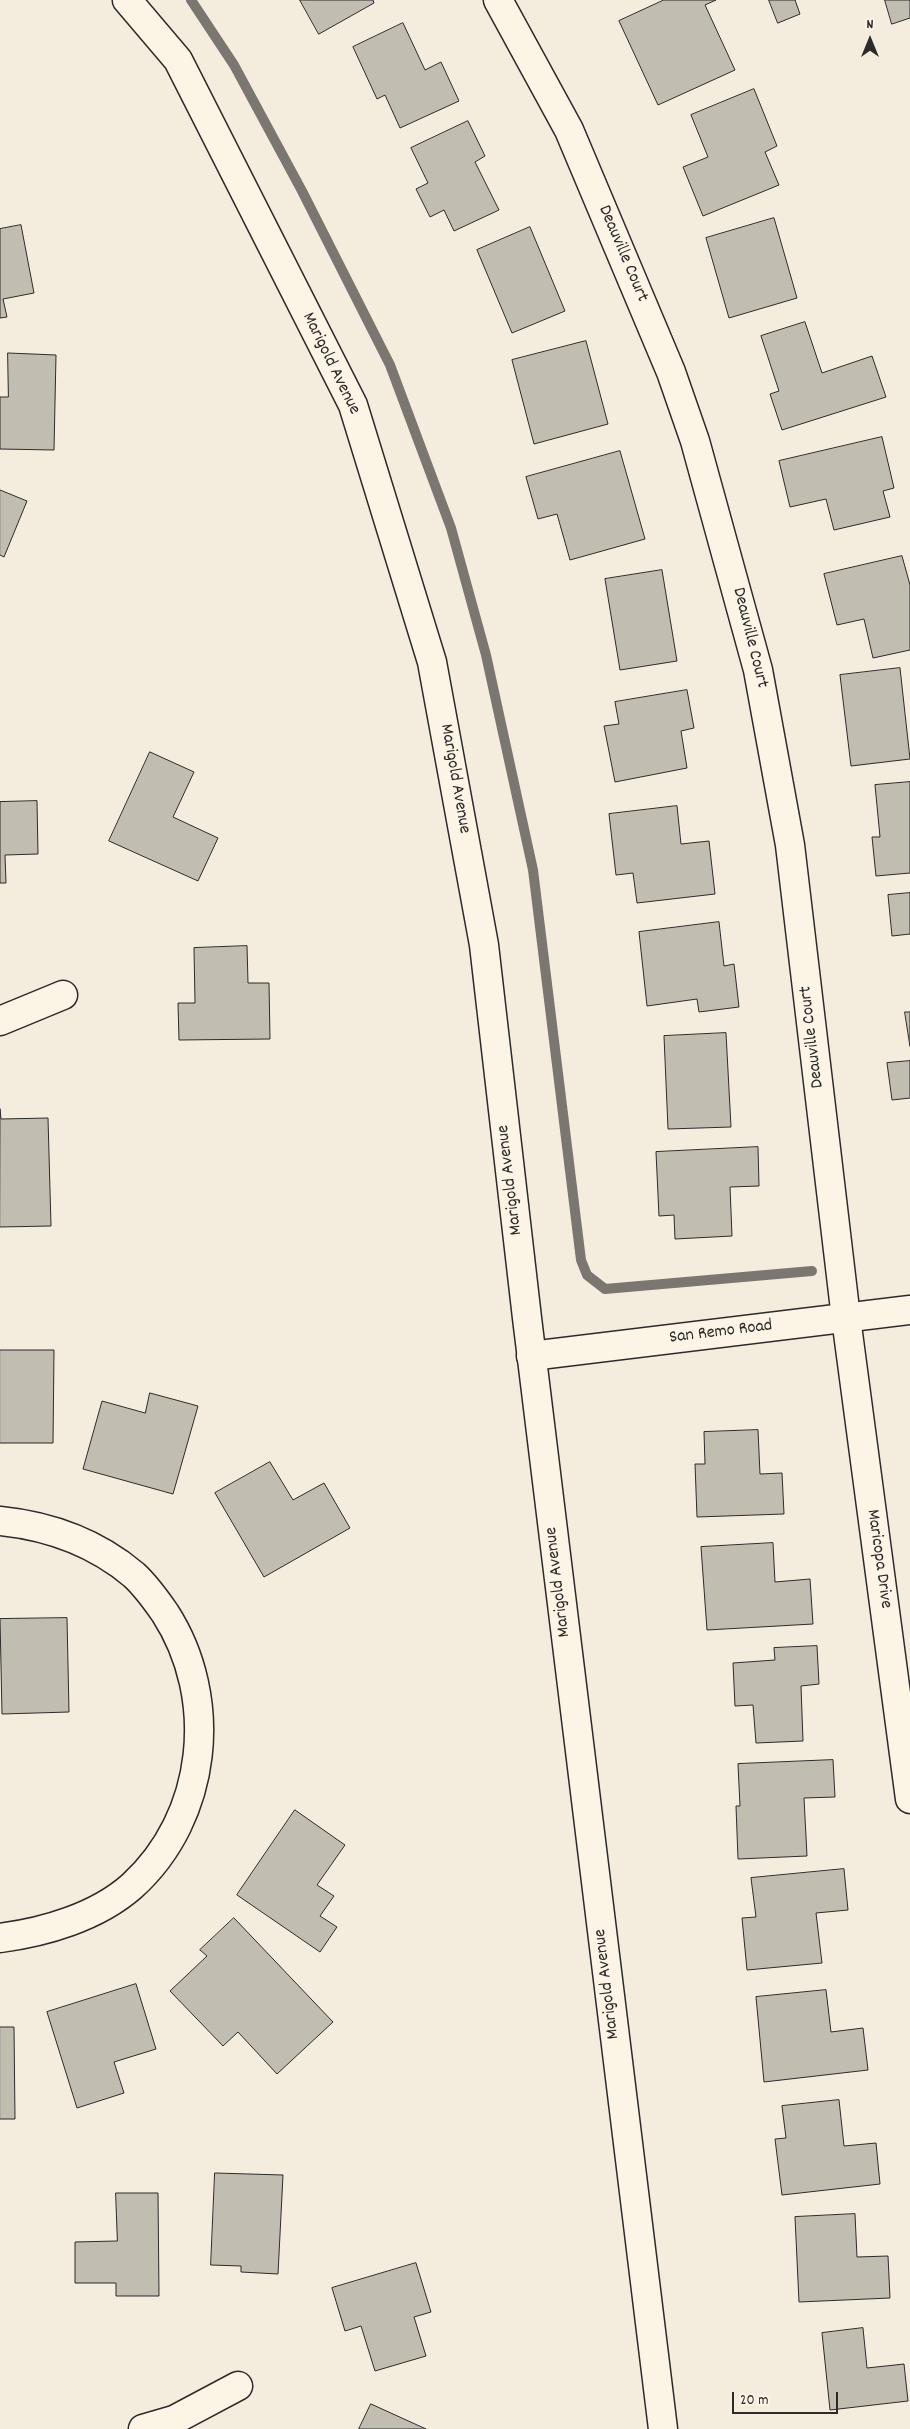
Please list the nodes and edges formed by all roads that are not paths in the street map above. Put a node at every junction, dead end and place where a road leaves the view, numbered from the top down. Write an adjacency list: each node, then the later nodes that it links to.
1 (127, 0): 7 (street, Marigold Avenue)
2 (498, 0): 6 (street, Deauville Court)
3 (62, 995): 4 (street)
4 (0, 1022)
5 (910, 1310): 6 (street, San Remo Road)
6 (846, 1318): 7 (street, San Remo Road); 9 (street, Maricopa Drive)
7 (532, 1356): 13 (street, Marigold Avenue)
8 (0, 1521): 10 (street)
9 (910, 1799)
10 (0, 1938)
11 (238, 2386): 12 (street)
12 (143, 2429)
13 (663, 2429)

